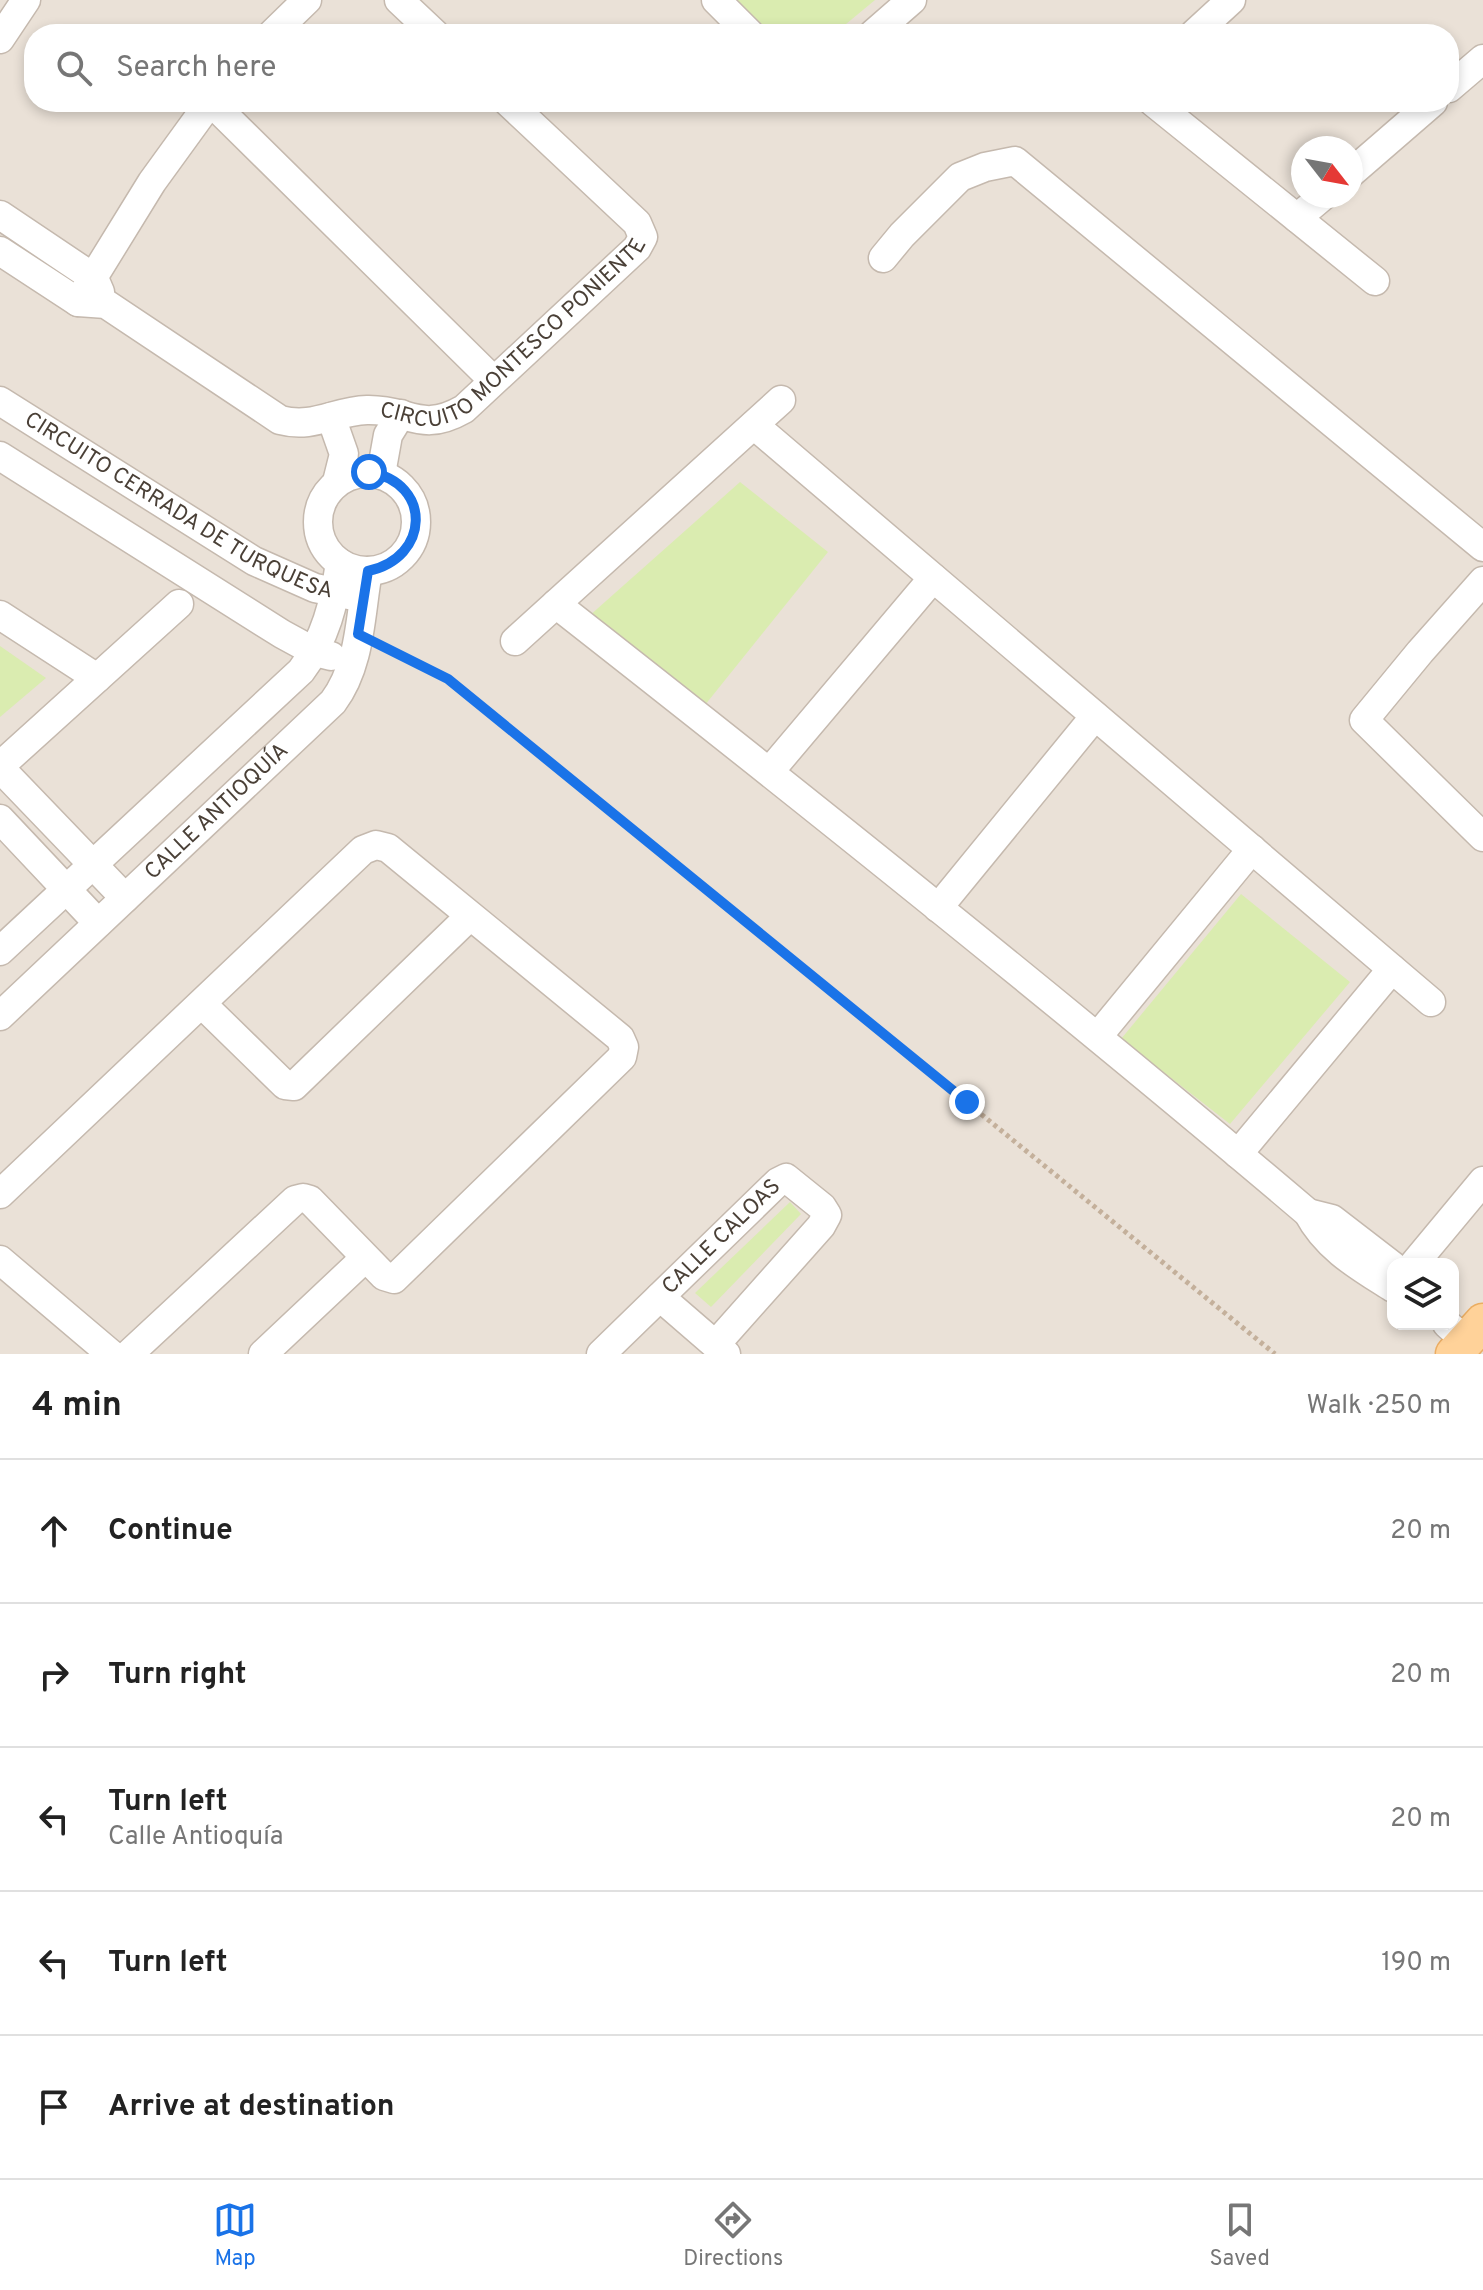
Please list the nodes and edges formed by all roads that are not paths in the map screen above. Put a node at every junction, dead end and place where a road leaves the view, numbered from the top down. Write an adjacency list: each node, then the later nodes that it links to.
1 (26, 0): 12 (street)
2 (307, 0): 7 (street)
3 (399, 0): 8 (street)
4 (716, 0): 9 (street)
5 (912, 0): 10 (street)
6 (1231, 0): 11 (street)
7 (282, 24)
8 (424, 24)
9 (740, 24)
10 (884, 24)
11 (1205, 24)
12 (0, 39)
13 (1483, 59): 14 (street)
14 (1459, 79)
15 (203, 112): 27 (street)
16 (220, 112): 28 (street)
17 (519, 112): 28 (street, CIRCUITO MONTESCO PONIENTE)
18 (1165, 112): 23 (street)
19 (1421, 112): 20 (street)
20 (1363, 163)
21 (1309, 208): 23 (street)
22 (0, 215): 27 (street)
23 (1297, 218): 26 (street)
24 (0, 251): 27 (street)
25 (883, 258): 38 (street)
26 (1375, 281)
27 (93, 294): 32 (street, CIRCUITO MONTESCO PONIENTE)
28 (493, 380): 31 (street, CIRCUITO MONTESCO PONIENTE)
29 (781, 400): 33 (street)
30 (0, 401): 34 (street, CIRCUITO CERRADA DE TURQUESA)
31 (401, 414): 32 (street, CIRCUITO MONTESCO PONIENTE); 36 (street)
32 (331, 417): 37 (street)
33 (754, 425): 40 (street); 45 (street)
34 (40, 426): 35 (street); 43 (street, CIRCUITO CERRADA DE TURQUESA)
35 (7, 460): 49 (street)
36 (381, 474): 37 (street); 42 (street)
37 (337, 482): 39 (street)
38 (1483, 547)
39 (340, 563): 42 (street); 43 (street, CALLE ANTIOQUÍA)
40 (933, 578): 51 (street); 53 (street)
41 (1483, 581): 55 (street)
42 (366, 584): 43 (street, CIRCUITO CERRADA DE TURQUESA); 48 (street, CALLE ANTIOQUÍA)
43 (335, 593): 49 (street, CALLE ANTIOQUÍA)
44 (179, 604): 50 (street)
45 (556, 604): 47 (street); 53 (street)
46 (0, 615): 50 (street)
47 (515, 641)
48 (356, 647): 49 (street); 59 (street, CALLE ANTIOQUÍA)
49 (315, 652): 57 (street, CALLE ANTIOQUÍA)
50 (97, 678): 52 (street)
51 (1095, 716): 56 (street); 60 (street)
52 (0, 767): 57 (street)
53 (770, 771): 60 (street)
54 (0, 819): 58 (street)
55 (1483, 837)
56 (1252, 849): 64 (street); 68 (street)
57 (93, 865): 58 (street, CALLE ANTIOQUÍA); 59 (street)
58 (67, 889): 62 (street); 63 (street, CALLE ANTIOQUÍA)
59 (125, 898): 62 (street, CALLE ANTIOQUÍA)
60 (938, 908): 68 (street)
61 (470, 916): 66 (street); 66 (street); 73 (street)
62 (98, 923): 67 (street, CALLE ANTIOQUÍA)
63 (0, 951)
64 (1392, 969): 65 (street); 69 (street)
65 (1431, 1002)
66 (202, 1004): 71 (street)
67 (0, 1016)
68 (1098, 1036): 69 (street)
69 (1238, 1154): 72 (street)
70 (1483, 1181): 74 (street)
71 (0, 1194)
72 (1308, 1213): 76 (street); 77 (street)
73 (365, 1258): 81 (street); 82 (street)
74 (1419, 1258)
75 (0, 1260): 80 (street)
76 (1387, 1261)
77 (1387, 1284)
78 (660, 1297): 79 (street); 79 (street, CALLE CALOAS); 83 (street, CALLE CALOAS)
79 (721, 1349)
80 (111, 1354)
81 (129, 1354)
82 (263, 1354)
83 (601, 1354)

